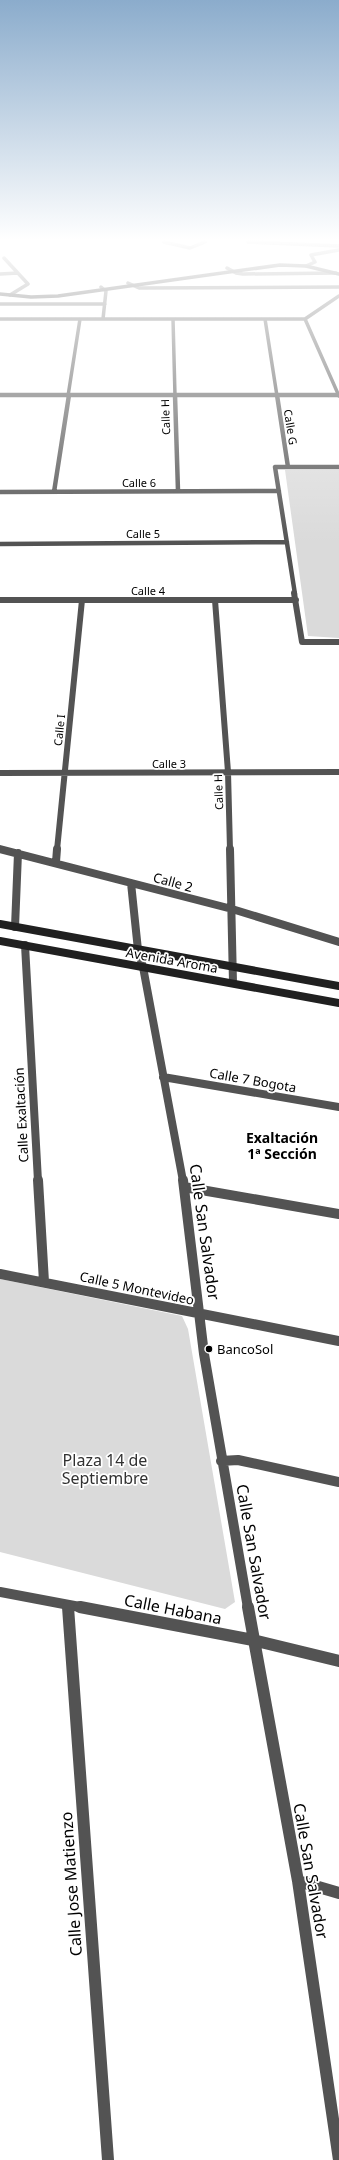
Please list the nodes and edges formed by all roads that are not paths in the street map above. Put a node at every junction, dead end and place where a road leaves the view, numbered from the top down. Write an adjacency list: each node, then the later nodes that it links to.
1 (77, 343): 7 (street)
2 (174, 343): 8 (street, Calle H)
3 (269, 343): 9 (street, Calle G)
4 (316, 343): 5 (street)
5 (337, 386): 10 (street)
6 (0, 395): 7 (street)
7 (69, 395): 8 (street); 16 (street)
8 (175, 395): 9 (street); 13 (street, Calle H)
9 (277, 395): 10 (street); 11 (street, Calle G)
10 (339, 396)
11 (288, 467): 12 (street); 14 (street)
12 (339, 468)
13 (178, 491): 14 (street, Calle 6); 16 (street, Calle 6)
14 (279, 491): 17 (street)
15 (0, 492): 16 (street, Calle 6)
16 (54, 492)
17 (287, 542): 18 (street, Calle 5); 22 (street)
18 (0, 544)
19 (0, 600): 20 (street, Calle 4)
20 (82, 600): 21 (street, Calle 4); 27 (street, Calle I)
21 (215, 600): 22 (street, Calle 4); 24 (street, Calle H)
22 (296, 600): 23 (street)
23 (339, 642)
24 (228, 772): 25 (street, Calle 3); 27 (street, Calle 3); 32 (street, Calle H)
25 (339, 772)
26 (0, 773): 27 (street, Calle 3)
27 (65, 773): 30 (street, Calle I)
28 (0, 849): 29 (street, Calle 2)
29 (18, 854): 30 (street, Calle 2); 34 (street)
30 (56, 862): 31 (street, Calle 2)
31 (131, 883): 32 (street, Calle 2); 38 (street, Calle San Salvador)
32 (232, 910): 36 (street, Calle 2); 40 (street, Calle H)
33 (0, 924): 34 (street, Avenida Aroma)
34 (15, 927): 38 (street, Avenida Aroma)
35 (0, 941): 37 (street, Avenida Aroma)
36 (339, 942)
37 (24, 945): 39 (street, Avenida Aroma); 49 (street, Calle Exaltación)
38 (138, 950): 39 (street, Calle San Salvador); 40 (street, Avenida Aroma)
39 (143, 967): 41 (street, Avenida Aroma); 44 (street, Calle San Salvador)
40 (234, 967): 41 (street, Calle H); 42 (street, Avenida Aroma)
41 (233, 983): 43 (street, Avenida Aroma)
42 (339, 986)
43 (339, 1003)
44 (163, 1077): 45 (street, Calle 7 Bogota); 46 (street, Calle San Salvador)
45 (339, 1107)
46 (184, 1187): 47 (street); 50 (street, Calle San Salvador)
47 (339, 1214)
48 (0, 1274): 49 (street, Calle 5 Montevideo)
49 (44, 1282): 50 (street, Calle 5 Montevideo)
50 (200, 1315): 51 (street, Calle 5 Montevideo); 52 (street, Calle San Salvador)
51 (339, 1342)
52 (221, 1462): 53 (street); 56 (street, Calle San Salvador)
53 (339, 1482)
54 (0, 1592): 55 (street, Calle Habana)
55 (68, 1605): 56 (street, Calle Habana); 60 (street, Calle Jose Matienzo)
56 (254, 1640): 57 (street, Calle Habana); 58 (street, Calle San Salvador)
57 (339, 1661)
58 (298, 1881): 59 (street); 61 (street, Calle San Salvador)
59 (339, 1893)
60 (108, 2160)
61 (339, 2160)

